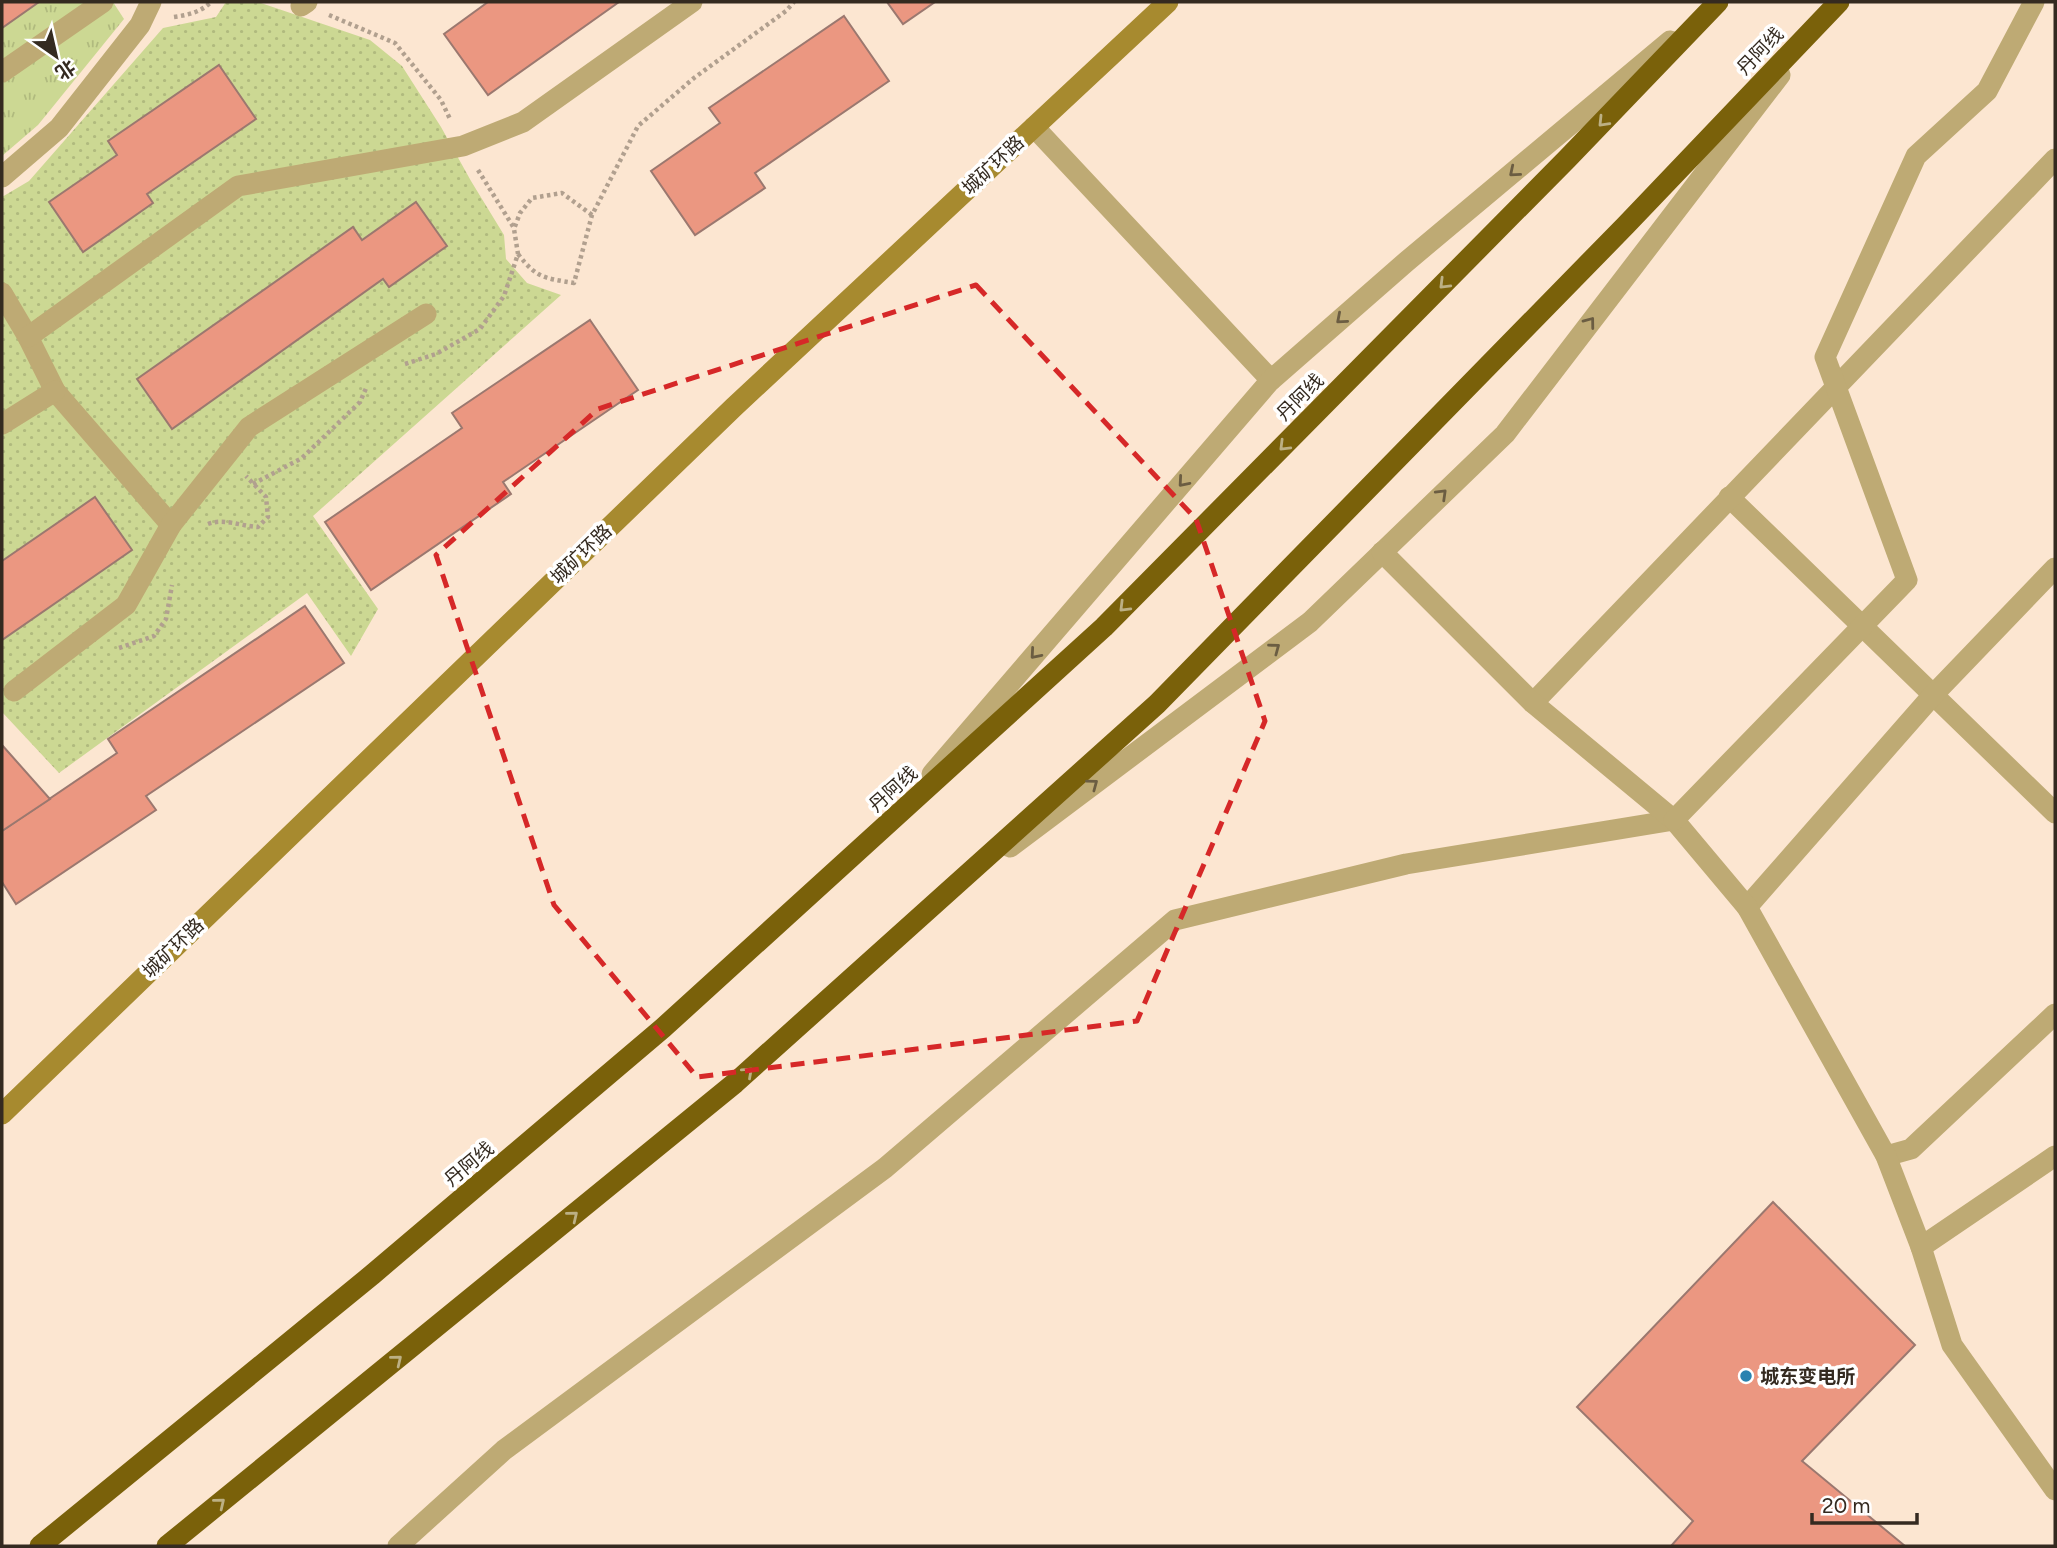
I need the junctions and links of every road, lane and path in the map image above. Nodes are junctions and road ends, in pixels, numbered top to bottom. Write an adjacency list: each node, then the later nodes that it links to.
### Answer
1 (103, 2): 10 (street)
2 (151, 2): 14 (street)
3 (692, 2): 12 (street)
4 (794, 2): 16 (path)
5 (1168, 2): 11 (street, 城矿环路)
6 (1718, 2): 20 (street, one-way to 20); 33 (highway, 丹阿线, one-way to 33)
7 (2034, 2): 21 (street)
8 (304, 4): 12 (path)
9 (1832, 8): 26 (street, one-way to 9); 35 (highway, 丹阿线)
10 (2, 72)
11 (1034, 127): 20 (street); 38 (street, 城矿环路)
12 (463, 146): 15 (path); 19 (street)
13 (2055, 159): 21 (street)
14 (2, 177)
15 (514, 229)
16 (518, 254)
17 (2, 293): 19 (street)
18 (426, 314): 25 (street)
19 (28, 337): 22 (street)
20 (1271, 380): 33 (street, one-way to 33)
21 (1836, 387): 24 (street); 28 (street)
22 (55, 391): 23 (street); 25 (street)
23 (2, 424)
24 (1729, 497): 28 (street); 31 (street)
25 (171, 525): 29 (street)
26 (1382, 552): 31 (street); 35 (street, one-way to 26)
27 (2055, 568): 30 (street)
28 (1862, 626): 30 (street); 34 (street)
29 (14, 691)
30 (1933, 695): 32 (street); 36 (street)
31 (1533, 703): 34 (street)
32 (2055, 813)
33 (892, 820): 43 (highway, 丹阿线)
34 (1674, 820): 36 (street); 45 (street)
35 (941, 899): 44 (highway, 丹阿线, one-way to 35)
36 (1748, 907): 39 (street)
37 (2055, 1014): 39 (street)
38 (3, 1110)
39 (1886, 1156): 41 (street)
40 (2055, 1156): 41 (street)
41 (1921, 1247): 42 (street)
42 (2055, 1490)
43 (40, 1546)
44 (166, 1546)
45 (398, 1546)

